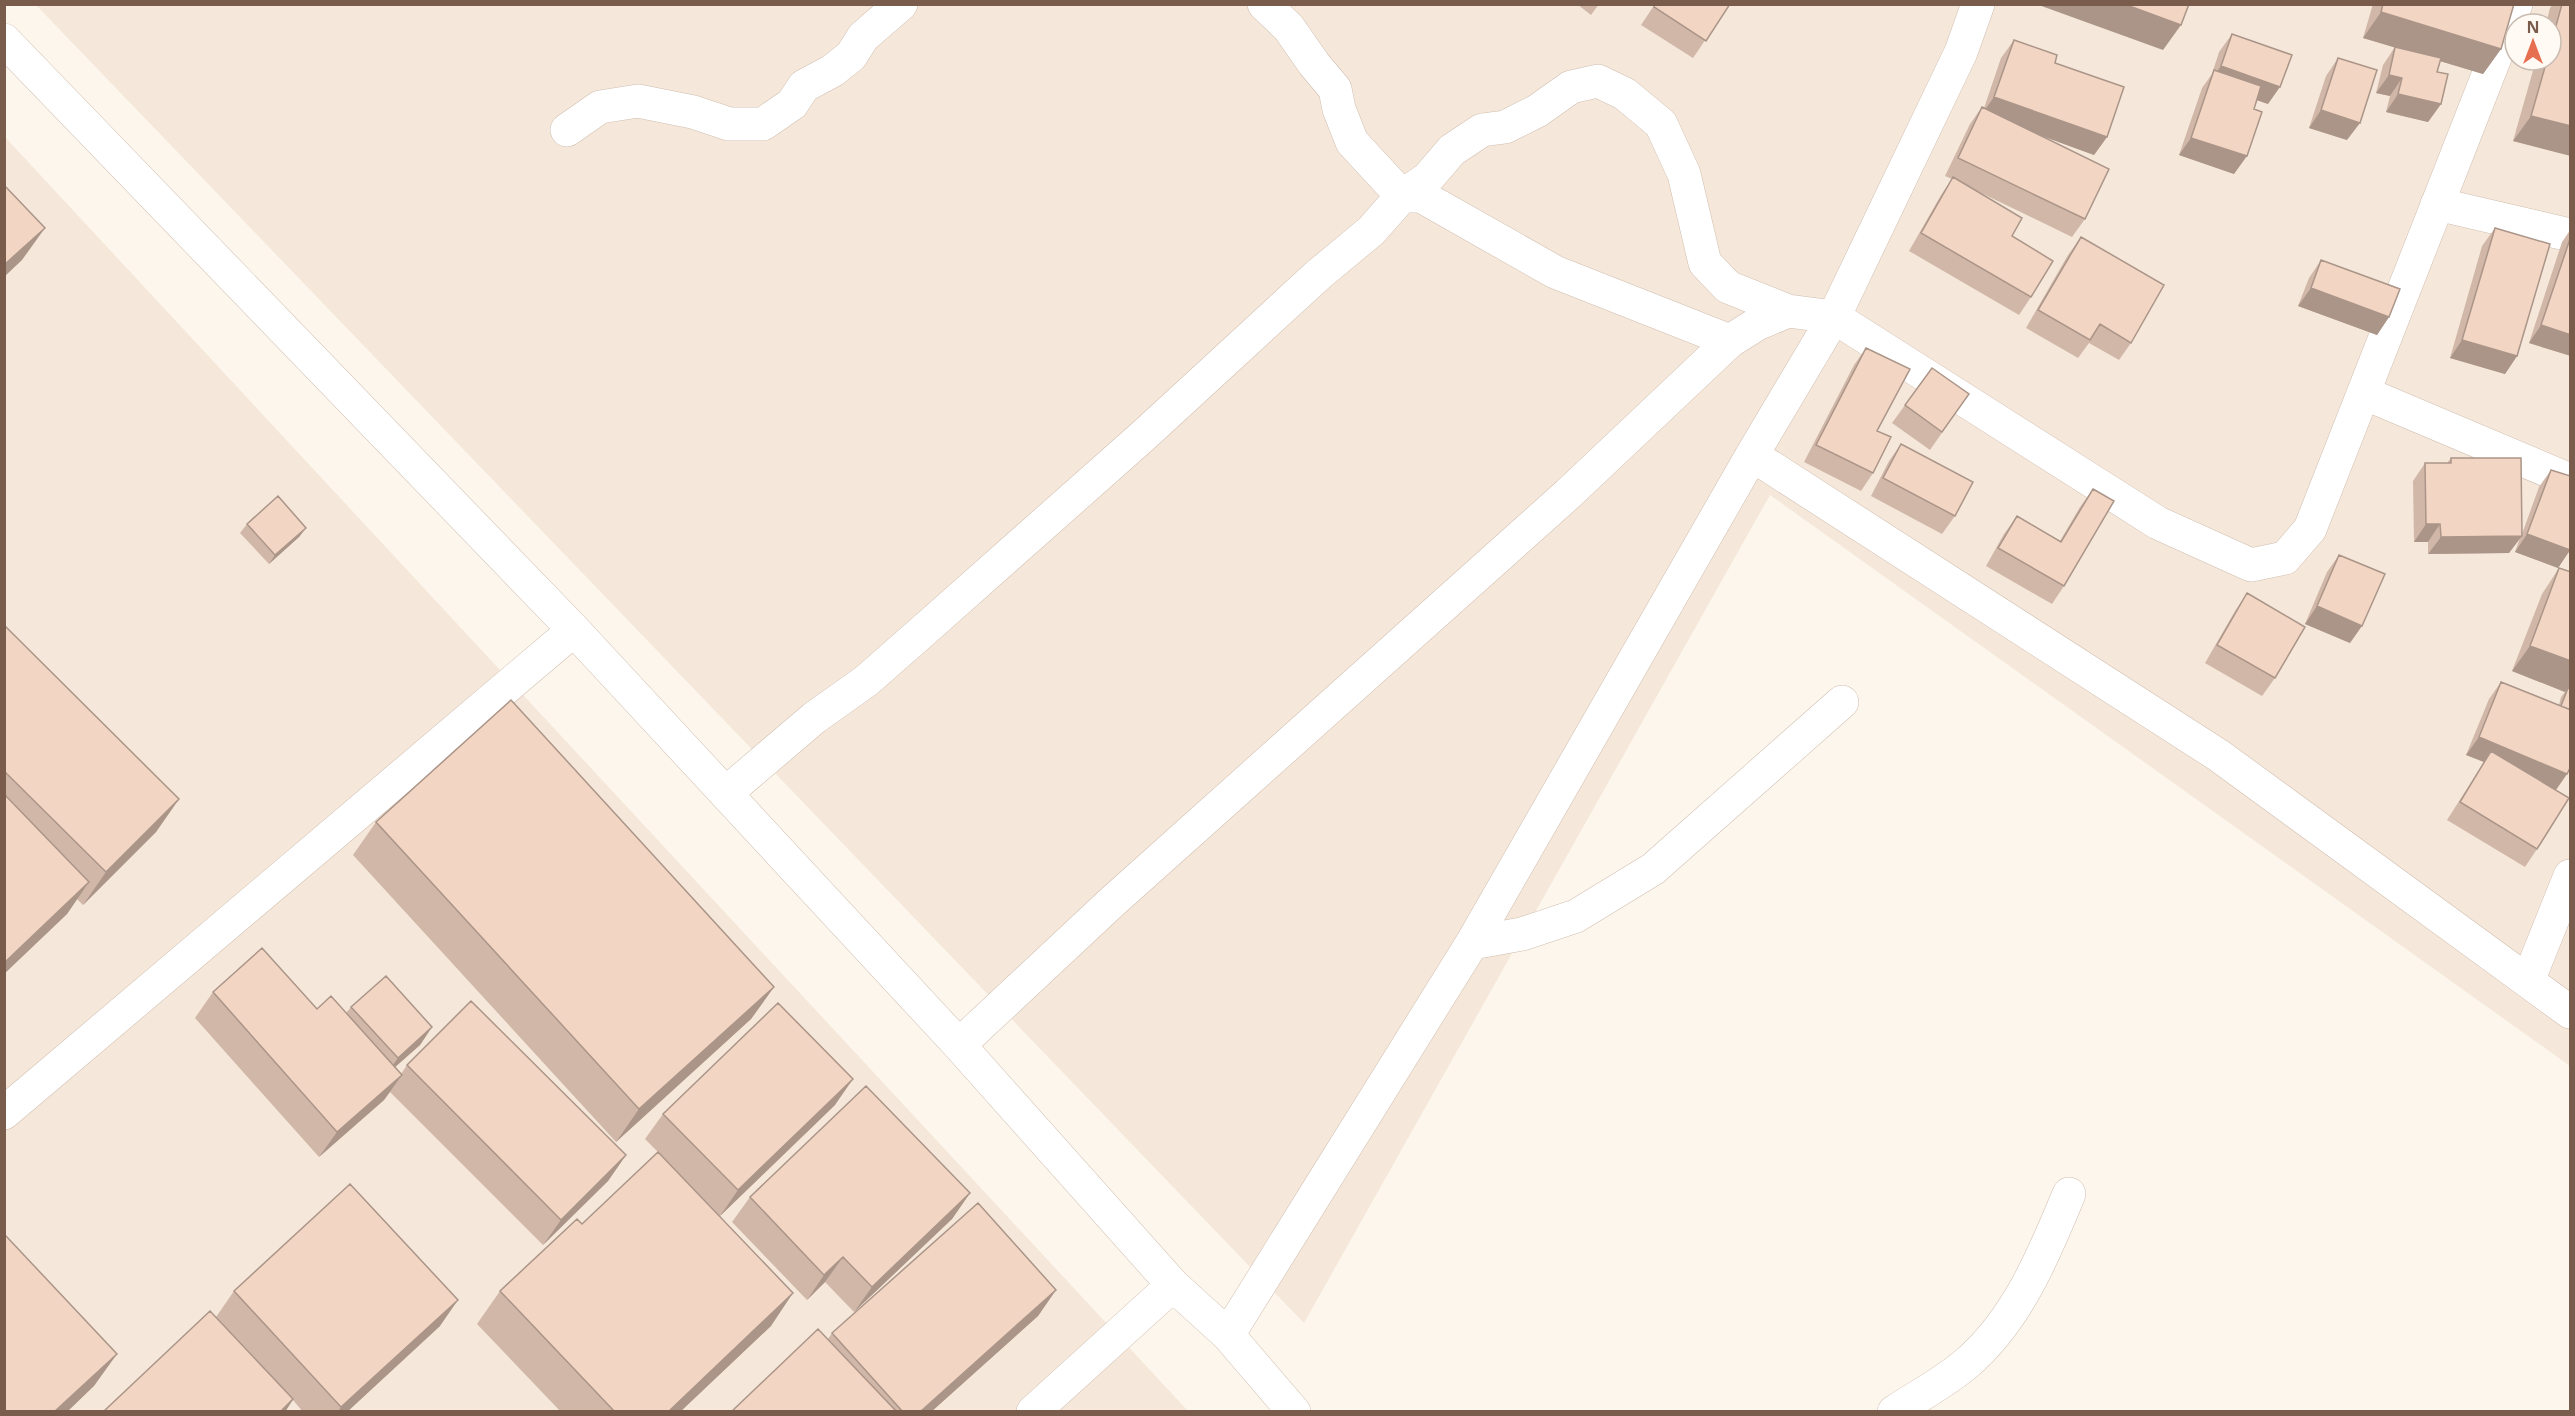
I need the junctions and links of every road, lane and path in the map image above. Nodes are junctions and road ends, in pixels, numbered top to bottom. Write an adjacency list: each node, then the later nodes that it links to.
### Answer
1 (901, 4): 6 (street)
2 (1264, 4): 7 (street)
3 (1978, 4): 11 (street)
4 (2516, 4): 8 (street)
5 (4, 40): 16 (street)
6 (567, 130)
7 (1402, 196): 10 (street); 12 (street); 18 (street)
8 (2438, 204): 9 (street); 13 (street)
9 (2571, 236)
10 (1788, 311): 11 (street); 12 (street)
11 (1834, 317): 13 (street); 14 (street)
12 (1730, 342): 23 (street)
13 (2364, 393): 15 (street)
14 (1752, 455): 20 (street); 21 (street)
15 (2571, 480)
16 (574, 630): 18 (street); 24 (street)
17 (1842, 702): 20 (street)
18 (726, 794): 23 (street)
19 (2571, 876): 21 (street)
20 (1472, 943): 27 (street)
21 (2528, 981): 22 (street)
22 (2571, 1012)
23 (959, 1045): 26 (street)
24 (4, 1113)
25 (2069, 1194): 30 (street)
26 (1173, 1285): 27 (street); 28 (street)
27 (1228, 1335): 29 (street)
28 (1033, 1412)
29 (1294, 1412)
30 (1894, 1412)

